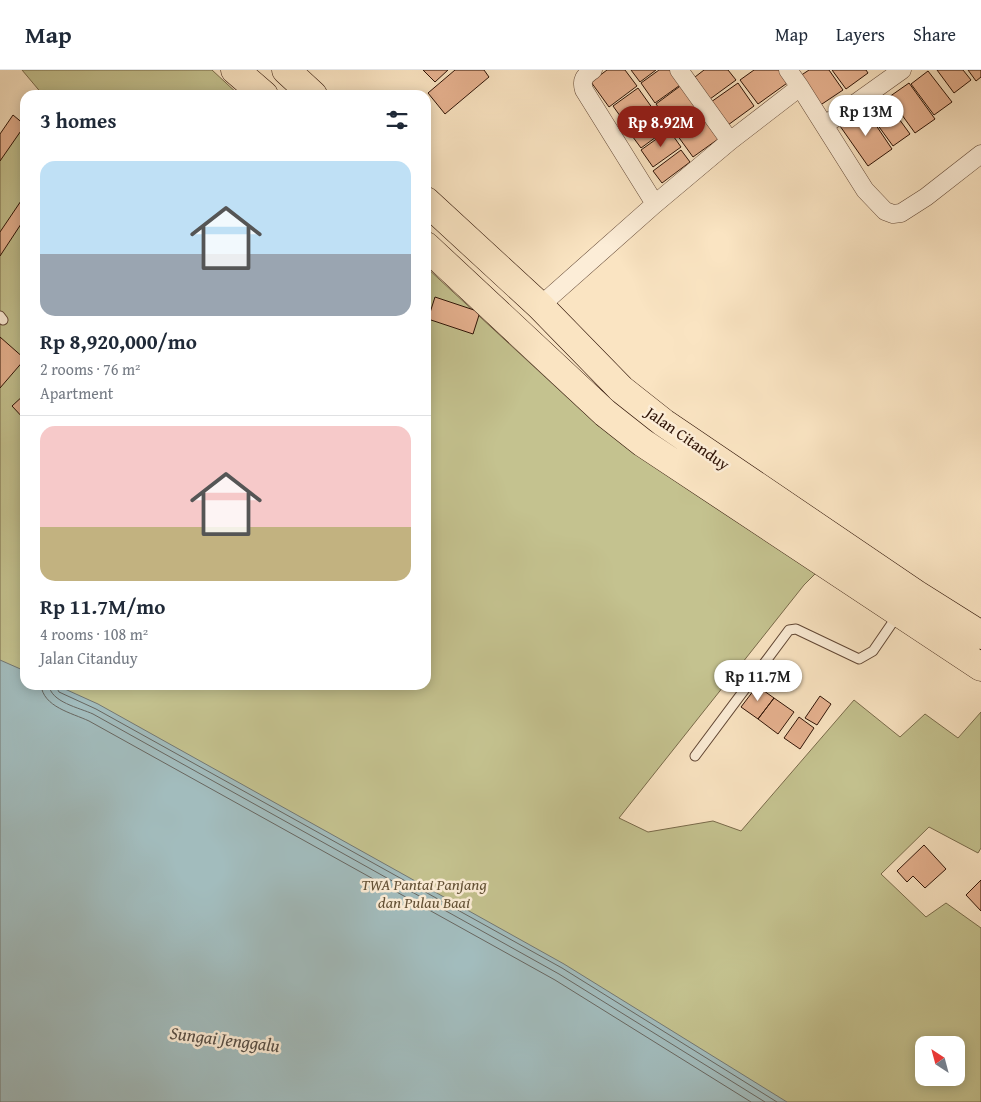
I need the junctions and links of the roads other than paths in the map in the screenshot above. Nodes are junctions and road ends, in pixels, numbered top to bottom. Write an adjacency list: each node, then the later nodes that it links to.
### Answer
1 (235, 70): 8 (main road)
2 (286, 70): 9 (main road)
3 (593, 70): 13 (street)
4 (679, 70): 11 (street)
5 (788, 70): 7 (street)
6 (902, 70): 10 (street)
7 (800, 87): 10 (street); 11 (street)
8 (258, 90)
9 (307, 90)
10 (825, 125): 12 (street)
11 (730, 141): 13 (street)
12 (981, 154)
13 (655, 204): 16 (street)
14 (431, 205): 16 (main road, Jalan Citanduy)
15 (431, 251): 18 (main road, Jalan Citanduy)
16 (540, 306): 17 (main road, Jalan Citanduy)
17 (621, 389): 18 (main road); 20 (main road, Jalan Citanduy)
18 (604, 413): 19 (main road, Jalan Citanduy)
19 (899, 612): 21 (main road, Jalan Citanduy); 22 (lane)
20 (981, 635)
21 (981, 667)
22 (695, 756)

